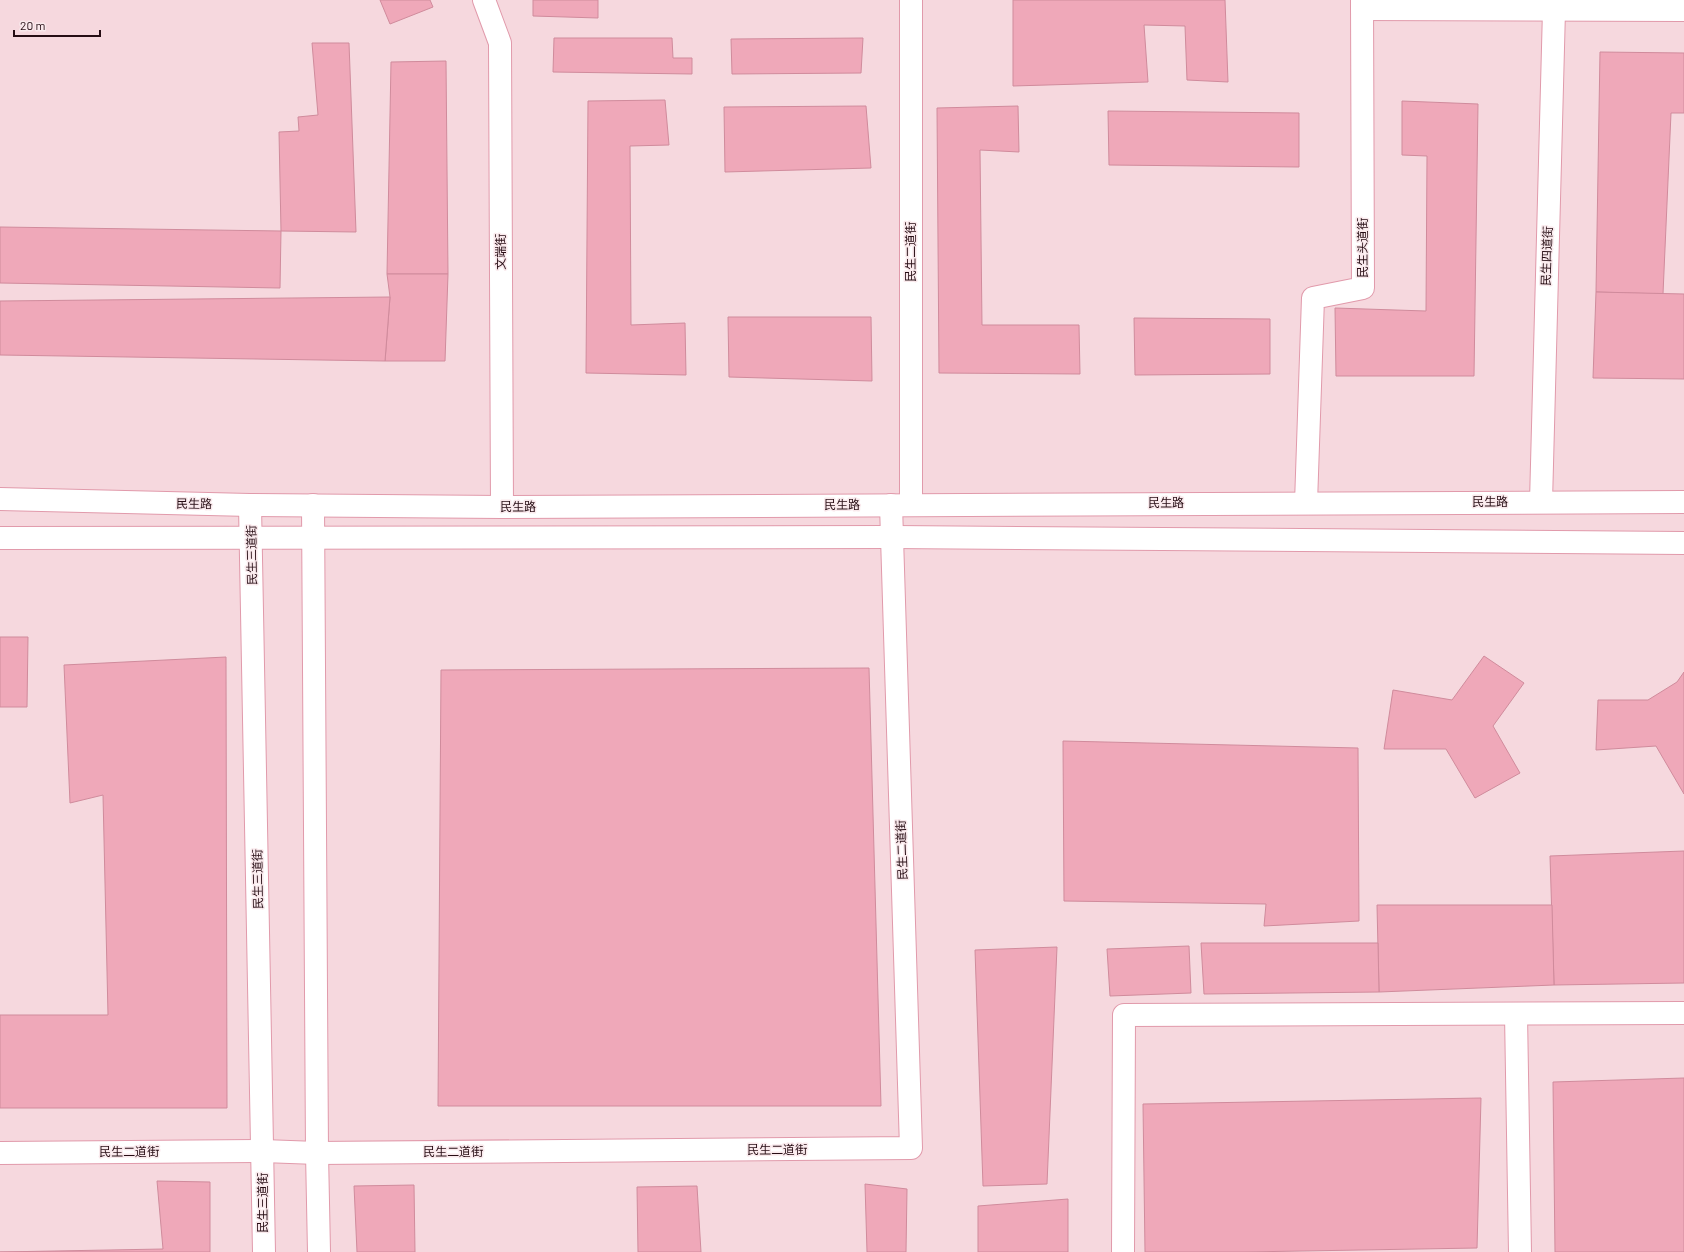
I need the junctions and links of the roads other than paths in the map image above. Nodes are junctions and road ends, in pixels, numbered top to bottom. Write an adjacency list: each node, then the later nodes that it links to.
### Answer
1 (484, 0): 13 (street, 文端街)
2 (911, 0): 10 (street, 民生二道街)
3 (1362, 4): 4 (street); 9 (street, 民生头道街)
4 (1554, 10): 5 (street); 7 (street, 民生四道街)
5 (1684, 10)
6 (0, 499): 11 (street, 民生路)
7 (1541, 502): 8 (street, 民生路); 9 (street, 民生路)
8 (1684, 502)
9 (1306, 503): 10 (street, 民生路)
10 (901, 504): 13 (street, 民生路); 17 (street, 民生二道街)
11 (250, 505): 12 (street, 民生路); 15 (street, 民生三道街)
12 (313, 505): 13 (street, 民生路); 16 (street)
13 (502, 507)
14 (0, 538): 15 (street)
15 (251, 538): 16 (street); 21 (street, 民生三道街)
16 (314, 538): 17 (street); 23 (street)
17 (893, 538): 18 (street); 23 (street, 民生二道街)
18 (1684, 543)
19 (1684, 1013): 20 (street)
20 (1516, 1014): 26 (street); 27 (street)
21 (263, 1151): 22 (street, 民生二道街); 23 (street, 民生二道街); 24 (street, 民生三道街)
22 (0, 1152)
23 (317, 1153): 25 (street)
24 (264, 1252)
25 (319, 1252)
26 (1122, 1252)
27 (1520, 1252)

